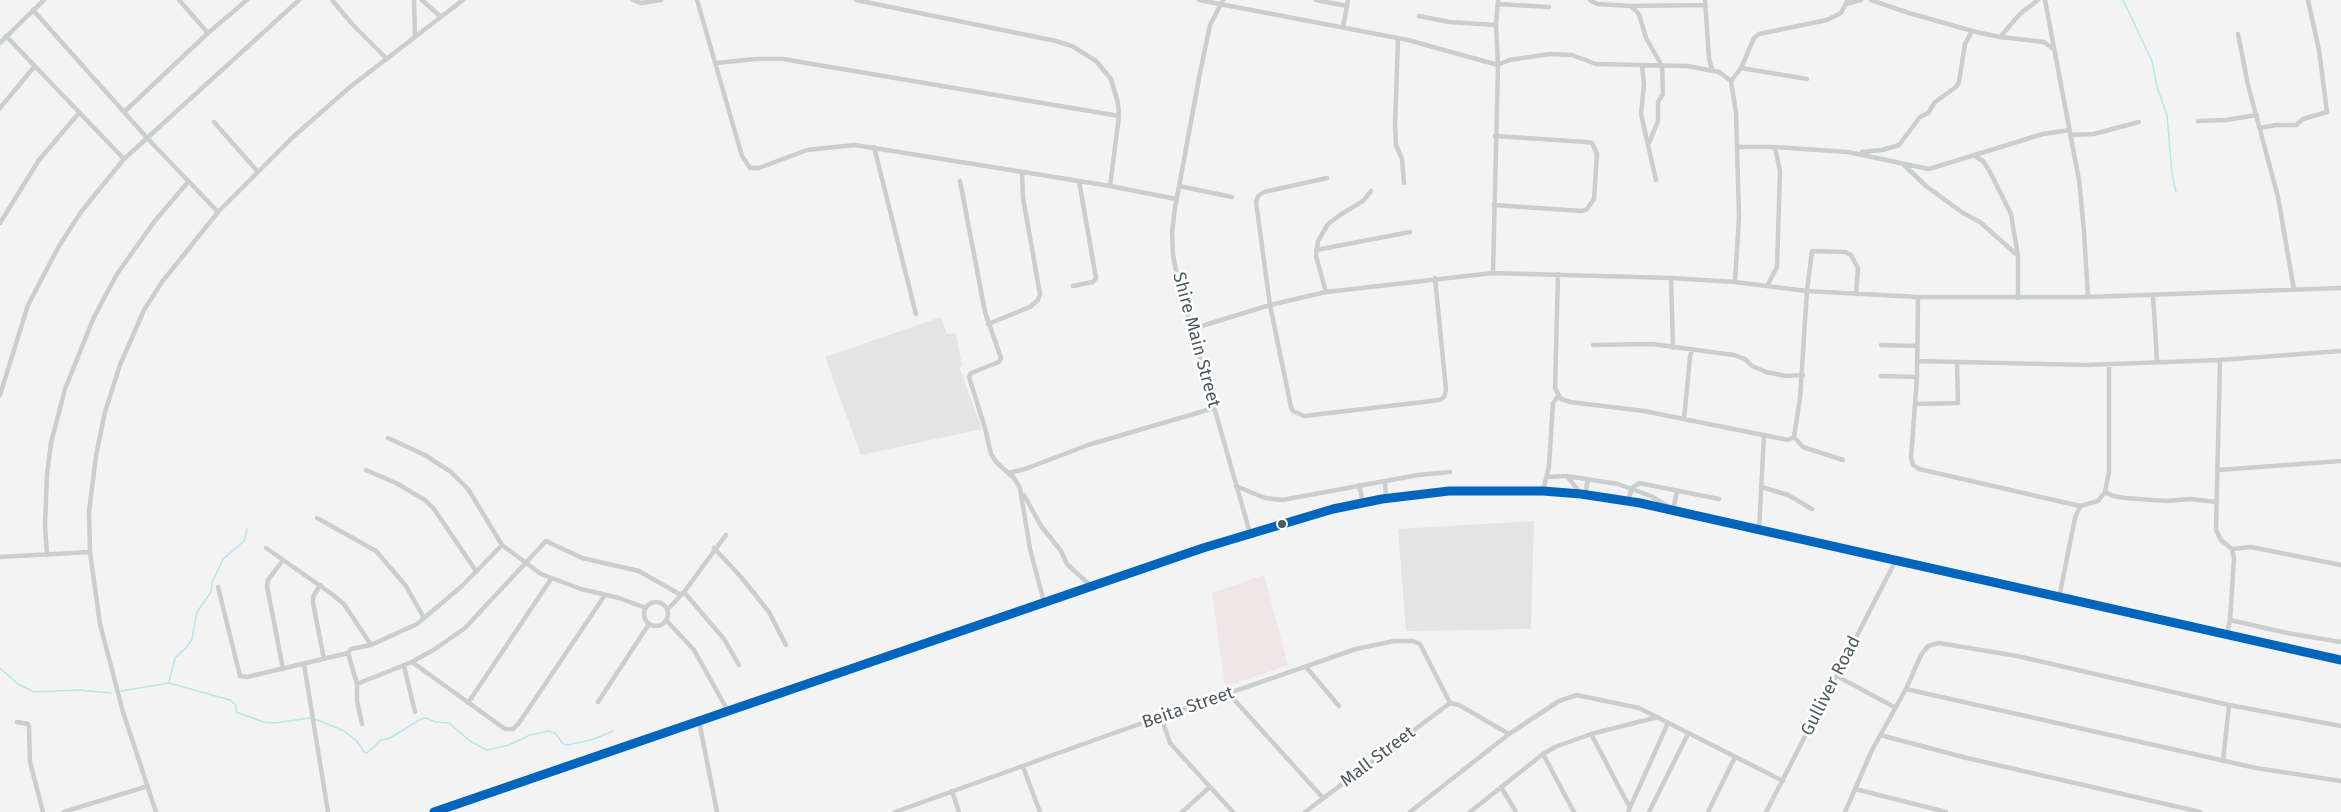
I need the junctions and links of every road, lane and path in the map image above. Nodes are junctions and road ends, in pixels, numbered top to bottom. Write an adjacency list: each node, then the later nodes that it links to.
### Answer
1 (44, 0): 28 (street)
2 (179, 0): 34 (street)
3 (247, 0): 34 (street)
4 (299, 0): 63 (street)
5 (332, 0): 42 (street)
6 (414, 0): 37 (street)
7 (422, 0): 30 (street)
8 (463, 0): 30 (street)
9 (633, 0): 10 (street)
10 (661, 0)
11 (697, 0): 43 (street)
12 (856, 0): 56 (street)
13 (1200, 0): 21 (street)
14 (1316, 0): 24 (street)
15 (1590, 0): 26 (street)
16 (1861, 0): 23 (street)
17 (1871, 0): 33 (street)
18 (2038, 0): 39 (street)
19 (2045, 0): 41 (street)
20 (2308, 0): 60 (street)
21 (1222, 2): 32 (street); 81 (street, Shire Main Street)
22 (1498, 2): 27 (street); 31 (street)
23 (1847, 2): 48 (street)
24 (1347, 3): 32 (street)
25 (1705, 3): 26 (street); 49 (street)
26 (1630, 6): 46 (street)
27 (1549, 7)
28 (33, 10): 36 (street); 53 (street)
29 (1419, 16): 31 (street)
30 (441, 17): 37 (street)
31 (1496, 25): 44 (street)
32 (1343, 28): 38 (street)
33 (1974, 32): 39 (street); 68 (street)
34 (208, 33): 53 (street)
35 (2238, 34): 55 (street)
36 (6, 36): 40 (street); 47 (street)
37 (415, 37): 42 (street)
38 (1398, 38): 44 (street); 79 (street)
39 (2000, 38): 41 (street)
40 (0, 43)
41 (2053, 50): 61 (street)
42 (387, 59): 72 (street)
43 (716, 63): 56 (street); 65 (street)
44 (1498, 65): 45 (street); 62 (street)
45 (1642, 66): 46 (street); 64 (street)
46 (1662, 66): 49 (street); 64 (street)
47 (34, 67): 52 (street); 54 (street)
48 (1741, 68): 50 (street); 51 (street)
49 (1712, 69): 51 (street)
50 (1807, 79)
51 (1731, 81): 66 (street)
52 (0, 108)
53 (124, 112): 63 (street)
54 (78, 114): 70 (street); 87 (street)
55 (2257, 115): 57 (street); 60 (street)
56 (1119, 116): 80 (street)
57 (2198, 121)
58 (214, 122): 72 (street)
59 (2139, 122): 61 (street)
60 (2260, 128): 99 (street)
61 (2070, 132): 69 (street); 105 (street)
62 (1495, 136): 85 (street); 85 (street)
63 (148, 139): 70 (street); 78 (street)
64 (1649, 143): 75 (street)
65 (874, 147): 73 (street); 108 (street)
66 (1737, 147): 67 (street); 95 (street)
67 (1775, 147): 68 (street); 97 (street)
68 (1855, 152): 71 (street)
69 (1973, 154): 71 (street); 90 (street)
70 (124, 159): 125 (street)
71 (1904, 165): 90 (street)
72 (258, 172): 86 (street)
73 (1022, 172): 77 (street); 109 (street)
74 (1327, 178): 107 (street)
75 (1656, 180)
76 (960, 181): 109 (street)
77 (1079, 181): 80 (street); 96 (street)
78 (188, 182): 86 (street); 169 (street)
79 (1404, 183)
80 (1110, 186): 84 (street)
81 (1179, 186): 83 (street); 84 (street, Shire Main Street)
82 (1371, 191): 89 (street)
83 (1232, 196)
84 (1176, 199): 110 (street, Shire Main Street)
85 (1494, 205): 91 (street)
86 (218, 212): 168 (street)
87 (0, 223)
88 (1410, 232): 89 (street)
89 (1316, 250): 101 (street)
90 (2018, 256): 106 (street)
91 (1493, 273): 92 (street); 93 (street)
92 (1558, 274): 94 (street); 126 (street)
93 (1435, 278): 101 (street); 107 (street)
94 (1671, 278): 95 (street); 114 (street)
95 (1735, 282): 97 (street)
96 (1073, 286)
97 (1767, 286): 100 (street)
98 (2341, 288): 99 (street)
99 (2294, 290): 103 (street)
100 (1807, 291): 102 (street); 102 (street); 122 (street)
101 (1326, 292): 107 (street)
102 (1856, 294): 104 (street)
103 (2153, 295): 105 (street); 119 (street)
104 (1918, 297): 106 (street); 113 (street)
105 (2088, 297): 106 (street)
106 (2019, 298)
107 (1270, 305): 110 (street)
108 (916, 314)
109 (988, 324): 138 (street)
110 (1192, 329): 128 (street, Shire Main Street)
111 (1593, 345): 114 (street)
112 (1881, 345): 113 (street)
113 (1917, 346): 118 (street)
114 (1673, 348): 115 (street)
115 (1692, 350): 122 (street); 129 (street)
116 (2341, 351): 117 (street)
117 (2220, 360): 119 (street); 136 (street)
118 (1917, 361): 120 (street); 124 (street)
119 (2157, 361): 121 (street)
120 (1957, 362): 121 (street); 127 (street)
121 (2109, 364): 150 (street)
122 (1803, 375): 131 (street)
123 (1881, 376): 124 (street)
124 (1917, 377): 127 (street)
125 (0, 395)
126 (1558, 396): 129 (street); 140 (street)
127 (1915, 404): 157 (street)
128 (1214, 408): 138 (street); 144 (street, Shire Main Street)
129 (1684, 419): 130 (street)
130 (1764, 435): 131 (street); 145 (street)
131 (1794, 437): 133 (street)
132 (388, 438): 164 (street)
133 (1843, 460)
134 (2341, 461): 136 (street)
135 (366, 470): 175 (street)
136 (2218, 470): 155 (street)
137 (1450, 472): 142 (street)
138 (1009, 473): 146 (street)
139 (1567, 476): 140 (street); 141 (street); 151 (street)
140 (1547, 477): 148 (street)
141 (1588, 479): 147 (street); 151 (street)
142 (1385, 482): 143 (street); 152 (street)
143 (1359, 485): 144 (street); 156 (street)
144 (1236, 486): 162 (street, Shire Main Street)
145 (1762, 487): 158 (street); 161 (street)
146 (1020, 488): 178 (street); 183 (street)
147 (1632, 488): 149 (street); 154 (street); 159 (street)
148 (1543, 491): 151 (main road); 152 (main road)
149 (1677, 491): 153 (street); 159 (street)
150 (2105, 492): 155 (street); 157 (street)
151 (1583, 494): 154 (main road)
152 (1386, 498): 156 (main road)
153 (1719, 499)
154 (1628, 501): 159 (main road)
155 (2217, 502): 167 (street)
156 (1364, 503): 162 (main road)
157 (2080, 506): 182 (street)
158 (1812, 508)
159 (1673, 510): 161 (main road)
160 (317, 518): 186 (street)
161 (1759, 530): 172 (main road)
162 (1250, 533): 178 (main road)
163 (726, 535): 166 (street)
164 (502, 545): 173 (street); 175 (street)
165 (266, 548): 171 (street)
166 (714, 548): 180 (street); 193 (street)
167 (2232, 549): 174 (street); 187 (street)
168 (90, 552): 169 (street); 232 (street)
169 (47, 555): 170 (street)
170 (0, 557)
171 (283, 560): 177 (street); 202 (street)
172 (1896, 560): 182 (main road); 203 (street, Gulliver Road)
173 (526, 563): 176 (street); 180 (street); 197 (street)
174 (2341, 565)
175 (476, 571): 186 (street)
176 (551, 579): 181 (street); 208 (street)
177 (320, 585): 192 (street); 195 (street)
178 (1091, 586): 183 (main road)
179 (218, 587): 202 (street)
180 (682, 593): 185 (street); 199 (street)
181 (606, 595): 184 (street); 208 (street)
182 (2058, 598): 190 (main road)
183 (1044, 602): 213 (main road)
184 (646, 608): 185 (street); 189 (street)
185 (667, 610): 188 (street)
186 (423, 618): 192 (street)
187 (2230, 620): 190 (street); 191 (street)
188 (666, 621): 189 (street); 213 (street)
189 (649, 624): 207 (street)
190 (2226, 636): 196 (main road)
191 (2341, 642)
192 (370, 645): 194 (street)
193 (786, 645)
194 (348, 653): 195 (street); 204 (street)
195 (324, 659): 198 (street)
196 (2341, 660)
197 (412, 662): 200 (street); 208 (street)
198 (304, 664): 202 (street); 243 (street)
199 (739, 665)
200 (404, 666): 204 (street); 214 (street)
201 (1306, 667): 206 (street, Beita Street); 209 (street, Beita Street); 210 (street)
202 (282, 669)
203 (1837, 676): 212 (street); 230 (street, Gulliver Road)
204 (357, 684): 220 (street)
205 (1906, 689): 211 (street); 212 (street); 228 (street)
206 (1229, 694): 215 (street, Beita Street); 237 (street)
207 (598, 702)
208 (468, 703)
209 (1450, 703): 224 (street); 237 (street, Mall Street)
210 (1339, 705)
211 (2229, 705): 221 (street); 228 (street)
212 (1894, 707): 225 (street)
213 (728, 711): 217 (main road)
214 (415, 712)
215 (1161, 716): 229 (street, Beita Street); 233 (street)
216 (1658, 717): 219 (street); 222 (street); 224 (street)
217 (699, 721): 244 (main road); 245 (street)
218 (17, 722): 240 (street)
219 (1668, 723): 223 (street); 238 (street)
220 (362, 724)
221 (2341, 726)
222 (1591, 734): 226 (street); 238 (street)
223 (1688, 734): 227 (street); 256 (street)
224 (1509, 735): 252 (street)
225 (1880, 735): 235 (street); 239 (street)
226 (1543, 754): 234 (street); 255 (street)
227 (1735, 757): 230 (street); 257 (street)
228 (2223, 761): 231 (street)
229 (1023, 767): 236 (street, Beita Street); 248 (street)
230 (1783, 781): 258 (street, Gulliver Road)
231 (2341, 781)
232 (148, 786): 241 (street); 242 (street)
233 (1210, 787): 249 (street); 250 (street)
234 (1501, 787): 253 (street); 254 (street)
235 (1855, 789): 259 (street); 260 (street)
236 (952, 791): 246 (street, Beita Street); 247 (street)
237 (1323, 798): 251 (street, Mall Street)
238 (1629, 810)
239 (2181, 810): 261 (street)
240 (43, 812)
241 (64, 812)
242 (156, 812)
243 (328, 812)
244 (434, 812)
245 (717, 812)
246 (896, 812)
247 (959, 812)
248 (1040, 812)
249 (1182, 812)
250 (1233, 812)
251 (1305, 812)
252 (1410, 812)
253 (1470, 812)
254 (1516, 812)
255 (1574, 812)
256 (1649, 812)
257 (1708, 812)
258 (1766, 812)
259 (1845, 812)
260 (1946, 812)
261 (2200, 812)

